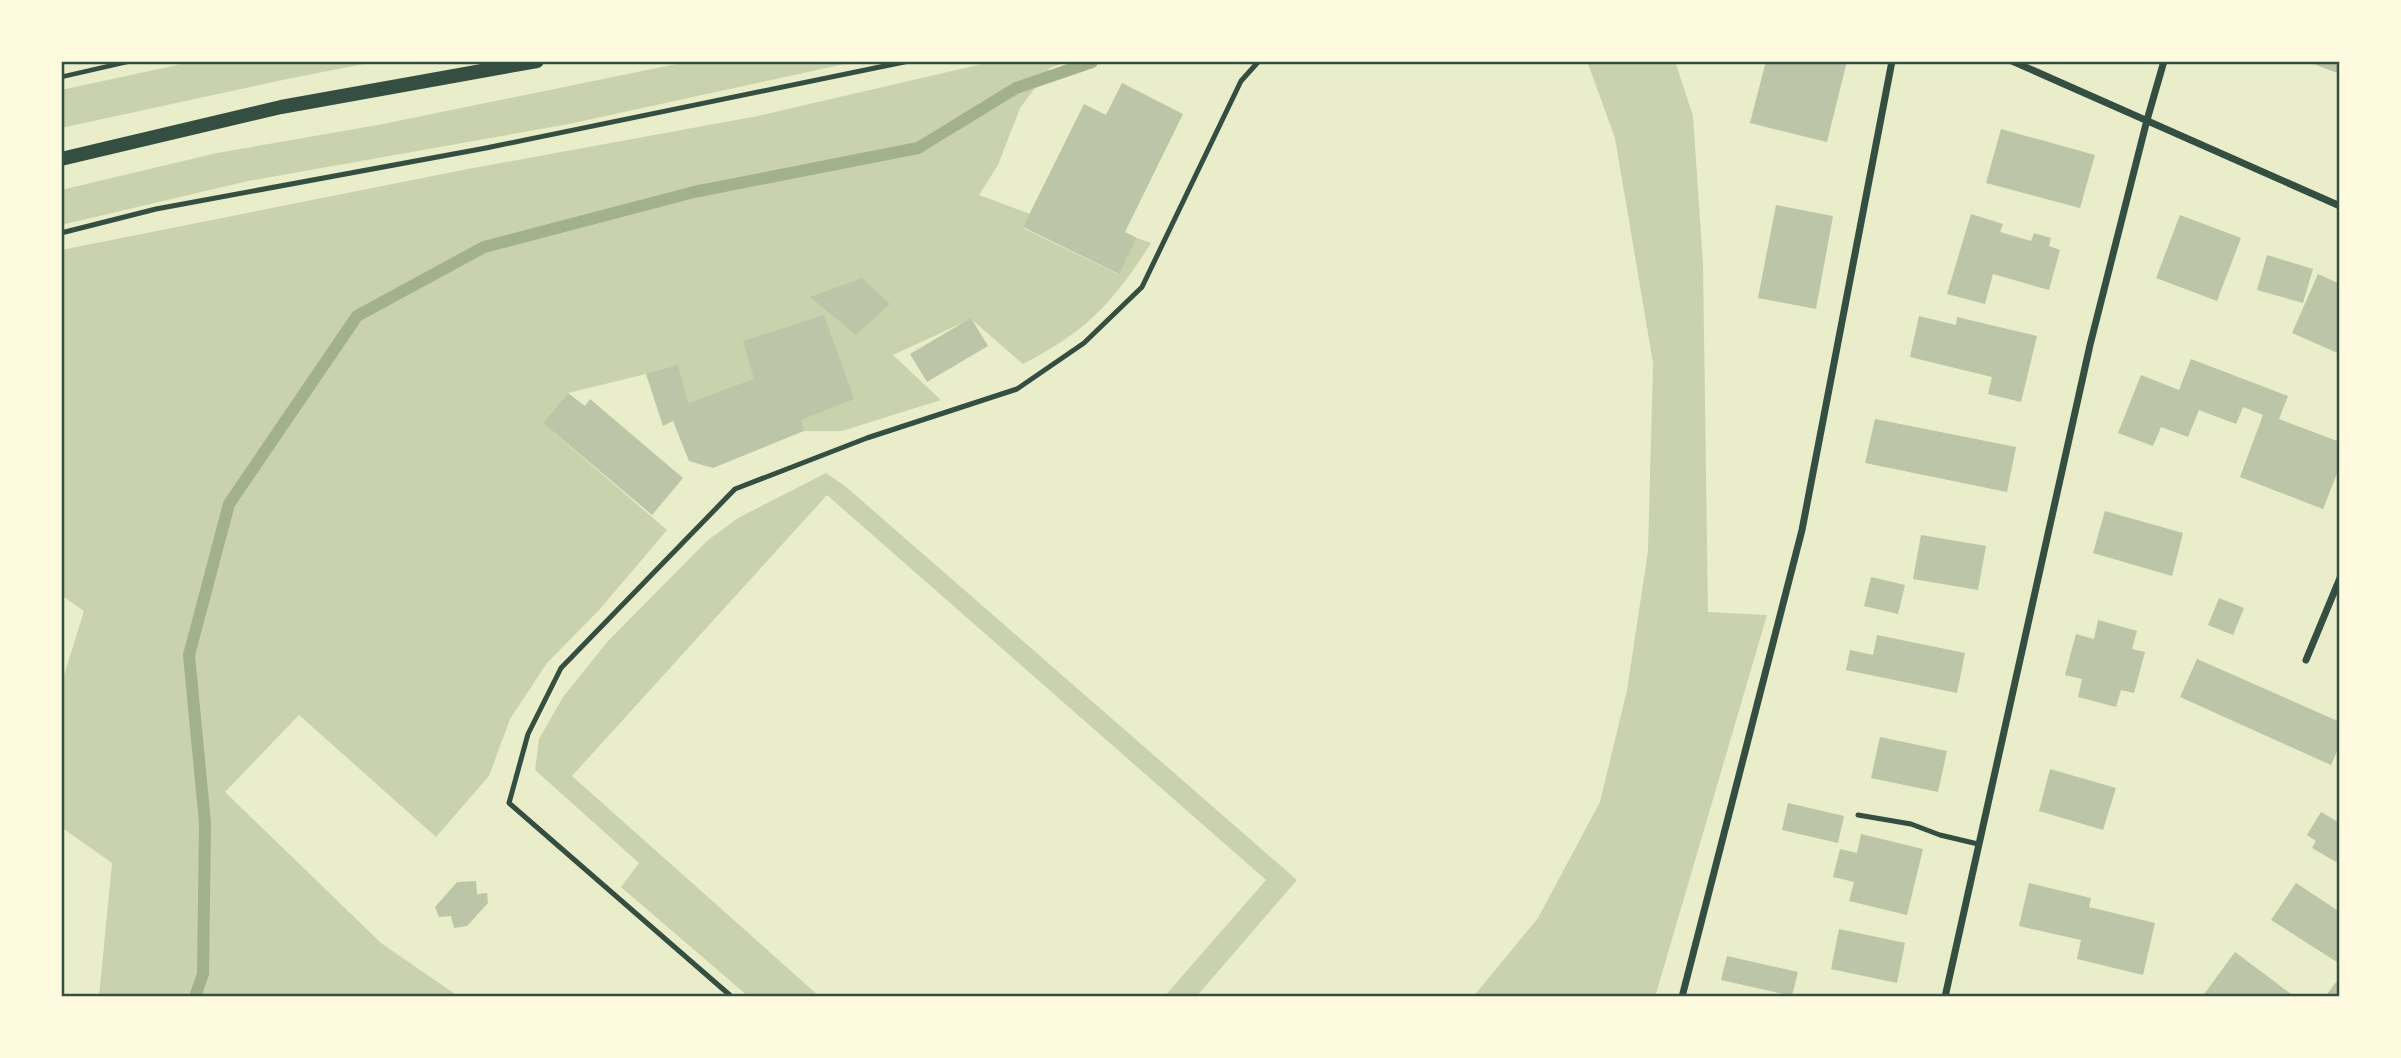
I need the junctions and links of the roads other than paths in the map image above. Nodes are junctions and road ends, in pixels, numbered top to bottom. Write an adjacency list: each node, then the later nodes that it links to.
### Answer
1 (537, 61): 8 (main road)
2 (909, 61): 10 (lane)
3 (1259, 61): 15 (lane)
4 (1892, 61): 16 (street)
5 (2012, 61): 7 (street)
6 (2164, 61): 7 (street)
7 (2147, 120): 9 (street); 14 (street)
8 (61, 159)
9 (2340, 206)
10 (61, 233)
11 (2340, 578): 12 (street)
12 (2306, 660)
13 (1858, 816): 14 (lane)
14 (1978, 844): 17 (street)
15 (732, 997)
16 (1682, 997)
17 (1945, 997)

